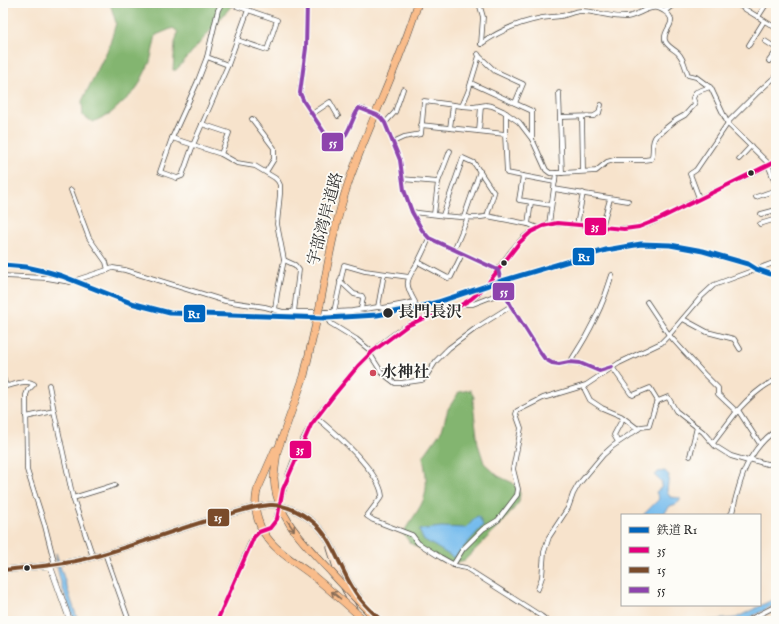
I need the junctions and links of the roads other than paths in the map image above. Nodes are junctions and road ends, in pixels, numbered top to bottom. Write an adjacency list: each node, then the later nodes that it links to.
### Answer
1 (222, 3): 20 (street)
2 (227, 3): 10 (street)
3 (307, 3): 35 (street)
4 (418, 3): 131 (highway, 宇部湾岸道路, bridge)
5 (479, 3): 11 (street)
6 (659, 3): 11 (street)
7 (676, 3): 11 (street)
8 (738, 3): 12 (street)
9 (767, 3): 12 (street)
10 (248, 10): 15 (street); 15 (street)
11 (663, 10): 25 (street)
12 (758, 17): 13 (street)
13 (764, 21): 14 (street); 17 (street)
14 (776, 28)
15 (237, 40): 22 (street)
16 (765, 41): 18 (street)
17 (749, 45)
18 (776, 48)
19 (776, 52): 21 (street)
20 (207, 57): 22 (street); 48 (street)
21 (769, 61)
22 (228, 66): 42 (street)
23 (776, 76): 43 (street)
24 (471, 83): 28 (street); 28 (street); 31 (street)
25 (710, 87): 43 (street); 59 (street)
26 (403, 89): 41 (street)
27 (559, 93): 38 (street)
28 (515, 103): 49 (street)
29 (453, 105): 31 (street); 44 (street); 45 (street)
30 (601, 105): 39 (street)
31 (462, 106): 32 (street)
32 (481, 106): 34 (street); 46 (street)
33 (364, 110): 35 (street)
34 (506, 113): 47 (street); 49 (street)
35 (312, 114): 37 (street)
36 (377, 115): 41 (street)
37 (338, 116)
38 (561, 117): 39 (street); 62 (street)
39 (582, 117): 59 (street)
40 (252, 119): 60 (street)
41 (385, 123): 50 (street)
42 (202, 124): 51 (street); 54 (street)
43 (728, 124): 52 (street); 73 (street)
44 (421, 125): 45 (street); 50 (street)
45 (450, 128): 46 (street)
46 (479, 131): 47 (street)
47 (505, 134): 63 (street)
48 (172, 138): 51 (street); 51 (street)
49 (532, 139): 61 (street)
50 (393, 142): 64 (street)
51 (193, 145): 54 (street)
52 (751, 146): 55 (street); 57 (street)
53 (450, 152): 65 (street)
54 (221, 154): 60 (street)
55 (739, 159)
56 (776, 161): 57 (street)
57 (768, 165): 67 (street); 73 (street)
58 (480, 171): 82 (street); 83 (street); 84 (street)
59 (582, 171): 62 (street)
60 (266, 172): 95 (street)
61 (556, 173): 62 (street); 66 (street)
62 (562, 173)
63 (523, 176): 66 (street); 76 (street)
64 (402, 179): 65 (street); 79 (street)
65 (438, 182): 80 (street)
66 (555, 182): 68 (street)
67 (776, 185)
68 (554, 189): 71 (street); 77 (street)
69 (71, 190): 98 (street)
70 (776, 190): 72 (street)
71 (583, 193): 74 (street); 89 (street)
72 (756, 197)
73 (699, 198): 90 (street)
74 (610, 199): 75 (street); 90 (street)
75 (628, 201)
76 (531, 202): 77 (street); 86 (street)
77 (551, 205): 87 (street)
78 (776, 210): 81 (street)
79 (412, 212): 80 (street); 92 (street)
80 (434, 214): 82 (street)
81 (761, 214)
82 (443, 215): 84 (street)
83 (487, 216): 84 (street); 86 (street)
84 (466, 217): 93 (street)
85 (776, 219): 88 (street)
86 (528, 224): 91 (street)
87 (549, 224): 89 (street); 91 (street)
88 (760, 224)
89 (577, 225): 90 (street)
90 (602, 227)
91 (538, 228): 99 (street)
92 (429, 238): 93 (street); 96 (street)
93 (454, 250): 94 (street)
94 (462, 254): 96 (street); 99 (street)
95 (284, 260): 110 (street); 112 (street)
96 (418, 262): 103 (street)
97 (776, 262): 115 (street)
98 (108, 270): 102 (street); 110 (street)
99 (499, 272): 105 (street); 107 (street)
100 (384, 274): 103 (street); 104 (street); 109 (street)
101 (612, 275): 119 (street)
102 (3, 276)
103 (408, 277): 109 (street)
104 (340, 281): 111 (street); 114 (street)
105 (504, 292): 107 (street); 108 (street)
106 (647, 302): 116 (street)
107 (465, 304): 118 (street)
108 (511, 306): 118 (street); 119 (street)
109 (378, 307): 111 (street)
110 (275, 310): 112 (street)
111 (361, 310): 114 (street)
112 (294, 312): 113 (street)
113 (326, 312): 114 (street); 118 (street)
114 (334, 312)
115 (683, 319): 116 (street); 117 (street)
116 (669, 335): 120 (street); 127 (street)
117 (740, 349)
118 (371, 353): 129 (street)
119 (572, 362): 120 (street)
120 (612, 367): 124 (street); 125 (street)
121 (3, 378): 128 (street)
122 (776, 383): 127 (street)
123 (50, 385): 126 (street)
124 (583, 386): 130 (street); 149 (street)
125 (658, 401): 132 (street); 133 (street)
126 (54, 411): 128 (street); 142 (street)
127 (737, 411): 136 (street); 137 (street)
128 (26, 417): 148 (street)
129 (316, 417): 143 (street); 149 (street)
130 (623, 418): 133 (street); 135 (street)
131 (287, 425): 157 (highway, 宇部湾岸道路, one-way to 131, bridge); 158 (highway, 宇部湾岸道路, one-way to 158, bridge)
132 (696, 427): 136 (street); 138 (street)
133 (638, 429): 135 (street)
134 (776, 430): 137 (street)
135 (618, 442): 151 (street)
136 (713, 443): 139 (street)
137 (760, 444): 139 (street)
138 (690, 456)
139 (749, 460): 140 (street); 144 (street)
140 (776, 463)
141 (116, 485): 142 (street)
142 (73, 498): 147 (street)
143 (279, 506): 145 (main road); 146 (main road); 155 (street)
144 (731, 514)
145 (328, 540): 156 (main road); 159 (main road)
146 (105, 553): 147 (main road); 154 (street)
147 (93, 557): 148 (main road)
148 (52, 565): 150 (main road); 153 (street)
149 (453, 565): 160 (street)
150 (3, 570)
151 (538, 589)
152 (776, 606): 161 (street)
153 (70, 621)
154 (129, 621)
155 (217, 621)
156 (362, 621)
157 (365, 621)
158 (378, 621)
159 (382, 621)
160 (544, 621)
161 (747, 621)

